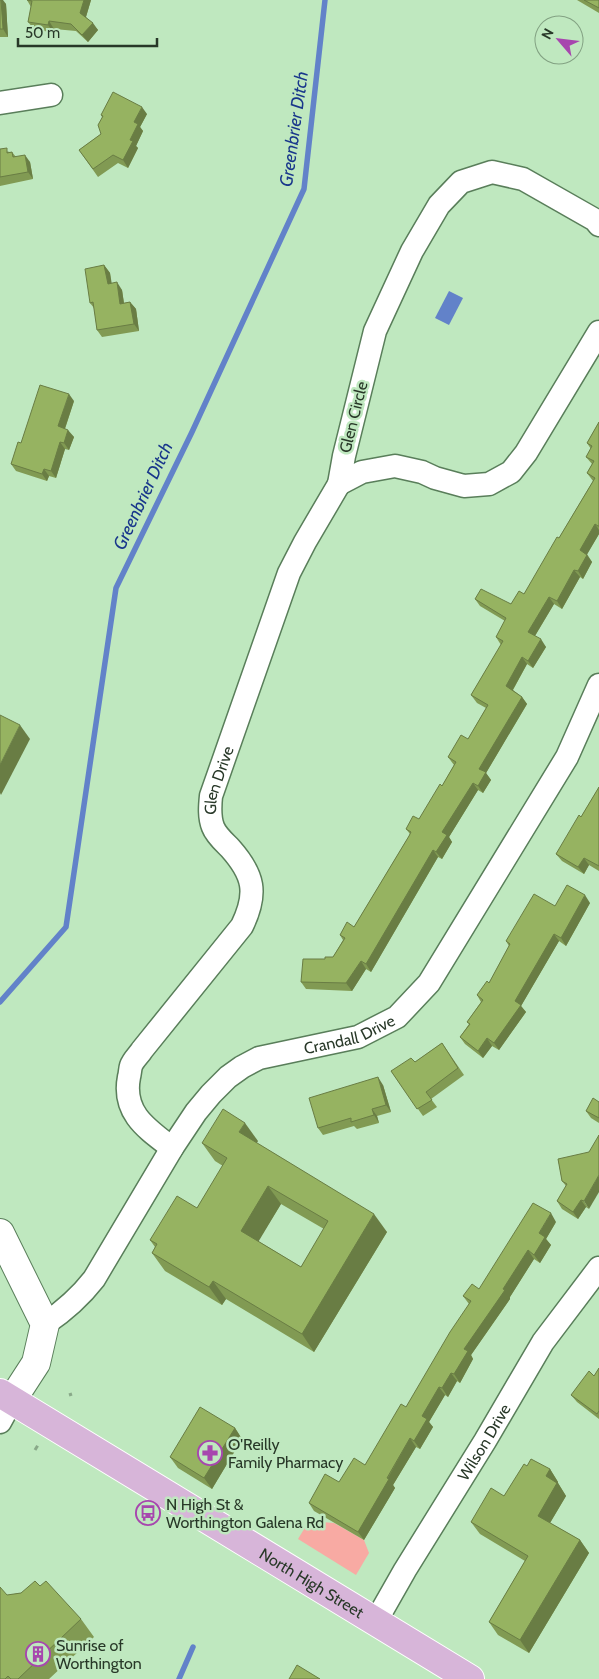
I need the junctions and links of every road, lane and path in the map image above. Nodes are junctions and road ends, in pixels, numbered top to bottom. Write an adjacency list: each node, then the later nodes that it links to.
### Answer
1 (51, 95): 2 (street)
2 (0, 103)
3 (599, 225): 5 (street, Glen Circle)
4 (599, 332): 5 (street, Glen Circle)
5 (339, 484): 7 (street, Glen Drive)
6 (599, 685): 7 (street, Crandall Drive)
7 (172, 1148): 10 (street, Crandall Drive)
8 (0, 1233): 10 (street)
9 (599, 1268): 14 (street, Wilson Drive)
10 (45, 1324): 11 (street)
11 (3, 1407): 14 (main road, North High Street)
12 (38, 1445): 13 (path)
13 (35, 1450)
14 (376, 1621): 15 (main road, North High Street)
15 (470, 1679)

